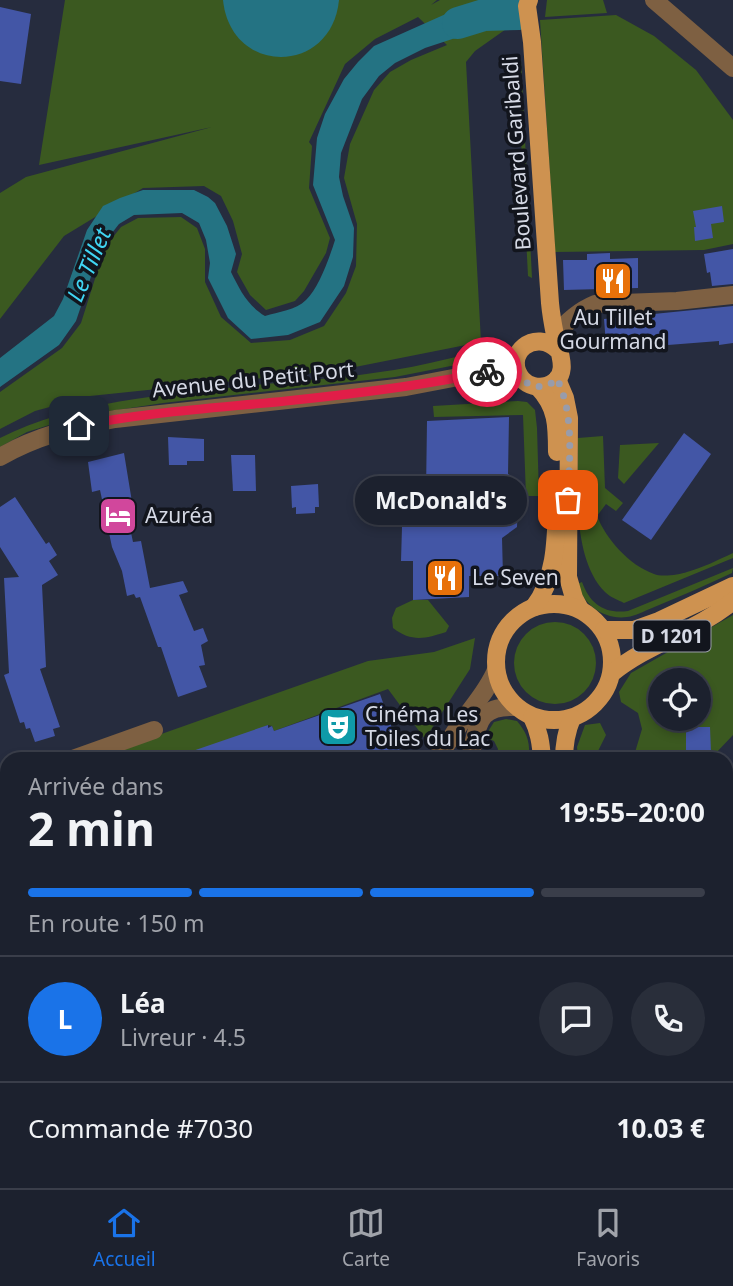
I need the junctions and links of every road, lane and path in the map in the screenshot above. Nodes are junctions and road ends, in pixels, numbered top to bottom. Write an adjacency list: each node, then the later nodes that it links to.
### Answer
1 (654, 0): 3 (street)
2 (527, 2): 5 (main road, Boulevard Garibaldi)
3 (733, 68)
4 (733, 295): 7 (street)
5 (550, 303): 6 (main road); 7 (main road, Boulevard Garibaldi)
6 (530, 342): 7 (main road); 8 (main road)
7 (557, 343): 9 (main road)
8 (516, 366): 10 (main road); 11 (street, Avenue du Petit Port)
9 (557, 379): 10 (main road); 15 (main road)
10 (538, 387): 14 (main road)
11 (0, 457)
12 (733, 586): 16 (main road, D 1201)
13 (733, 601): 18 (main road, D 1201)
14 (534, 607): 15 (main road); 17 (main road)
15 (580, 609): 16 (main road)
16 (604, 630): 18 (main road)
17 (496, 670): 19 (main road); 24 (street)
18 (612, 673): 21 (main road)
19 (516, 707): 20 (main road); 25 (street)
20 (532, 717): 21 (main road); 26 (main road)
21 (572, 718): 27 (main road)
22 (154, 730): 23 (street)
23 (92, 752)
24 (442, 752)
25 (471, 752)
26 (542, 752)
27 (564, 752)

